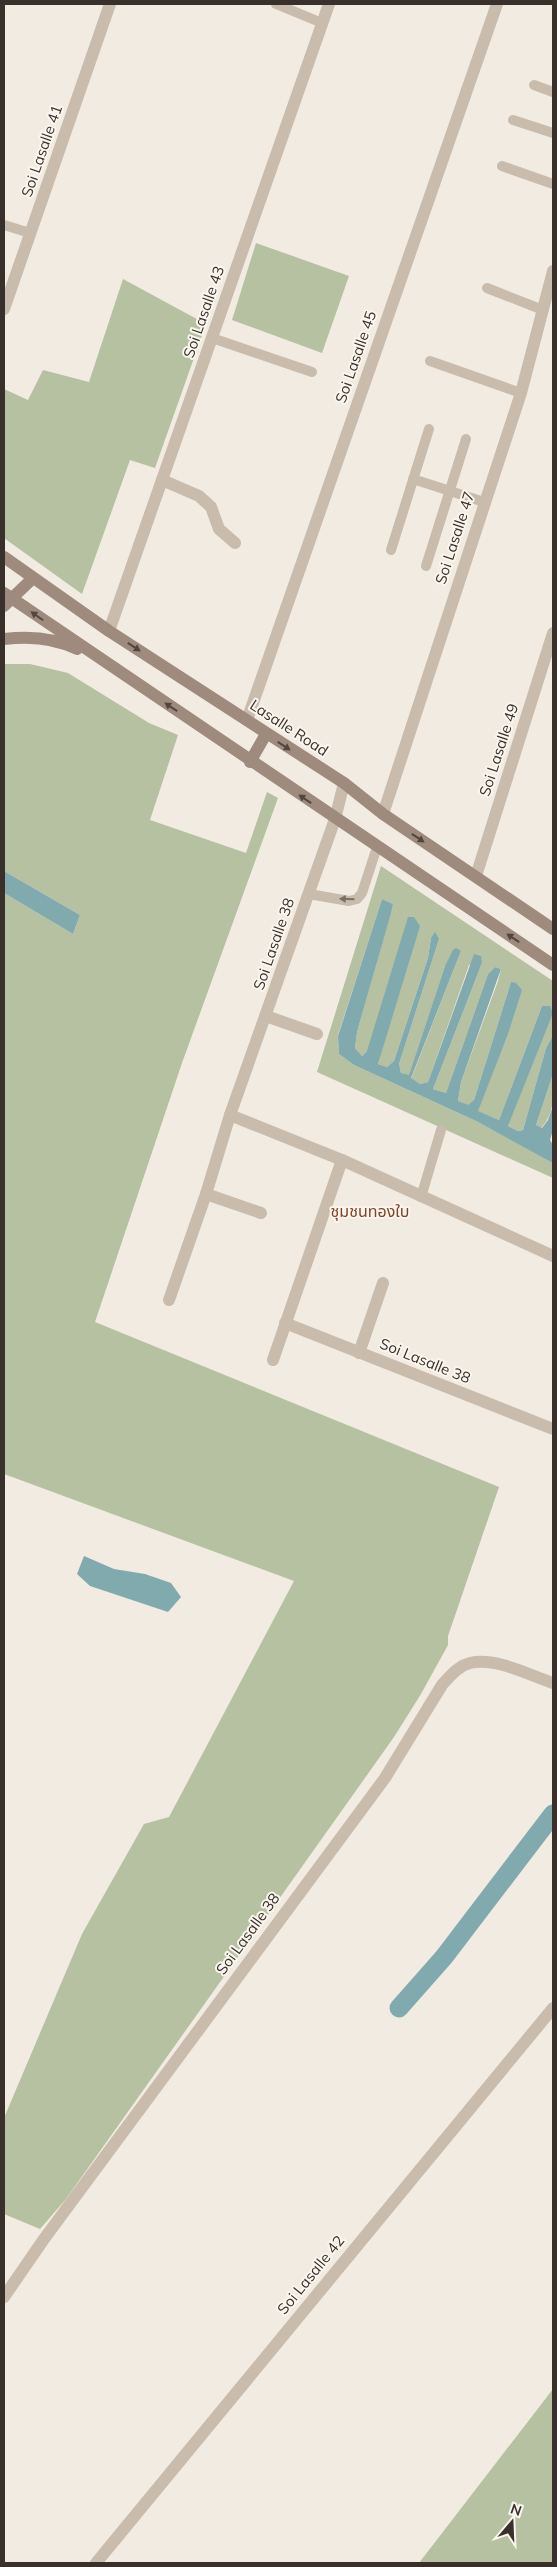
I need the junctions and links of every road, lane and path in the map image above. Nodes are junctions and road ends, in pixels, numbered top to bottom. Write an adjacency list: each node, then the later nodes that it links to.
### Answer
1 (110, 4): 13 (street, Soi Lasalle 41)
2 (276, 4): 5 (lane)
3 (329, 4): 5 (street, Soi Lasalle 43)
4 (496, 4): 38 (street, Soi Lasalle 45)
5 (322, 23): 18 (street, Soi Lasalle 43)
6 (534, 85): 7 (lane)
7 (553, 92)
8 (513, 120): 9 (lane)
9 (553, 133)
10 (502, 166): 11 (lane)
11 (553, 184)
12 (4, 225): 13 (lane)
13 (30, 234): 16 (street, Soi Lasalle 41)
14 (553, 271): 17 (street, Soi Lasalle 47)
15 (487, 288): 17 (lane)
16 (4, 309)
17 (543, 310): 21 (street, Soi Lasalle 47)
18 (212, 338): 20 (lane); 25 (street, Soi Lasalle 43)
19 (430, 362): 21 (lane)
20 (312, 372)
21 (521, 393): 27 (street, Soi Lasalle 47)
22 (429, 430): 24 (lane)
23 (466, 439): 26 (lane)
24 (413, 479): 26 (lane); 29 (lane)
25 (162, 480): 28 (street); 34 (street, Soi Lasalle 43)
26 (450, 490): 27 (lane); 31 (lane)
27 (484, 502): 42 (street, Soi Lasalle 47)
28 (235, 543)
29 (391, 550)
30 (5, 560): 32 (street, Lasalle Road)
31 (426, 566)
32 (33, 578): 33 (street); 34 (street, Lasalle Road)
33 (7, 599): 37 (street, one-way to 33)
34 (109, 631): 38 (street, Lasalle Road, one-way to 38)
35 (553, 633): 45 (street, Soi Lasalle 49)
36 (4, 639): 37 (street)
37 (108, 665): 40 (street, one-way to 37)
38 (247, 720): 39 (street, Lasalle Road)
39 (266, 734): 40 (street); 41 (street, Lasalle Road, one-way to 41)
40 (250, 762): 43 (street, one-way to 40)
41 (344, 783): 42 (street, Lasalle Road); 43 (street, Soi Lasalle 38)
42 (383, 814): 45 (street, Lasalle Road, one-way to 45)
43 (335, 819): 44 (street); 46 (street, Soi Lasalle 38)
44 (377, 847): 46 (lane, one-way to 46); 48 (street, one-way to 44)
45 (476, 876): 47 (street, Lasalle Road)
46 (309, 894): 49 (street, Soi Lasalle 38)
47 (553, 929)
48 (553, 965)
49 (266, 1016): 50 (street); 51 (street, Soi Lasalle 38)
50 (317, 1034)
51 (230, 1115): 53 (street); 54 (street, Soi Lasalle 38)
52 (441, 1130): 55 (lane)
53 (342, 1160): 55 (street); 60 (street)
54 (206, 1194): 56 (street); 59 (street, Soi Lasalle 38)
55 (421, 1197): 57 (street)
56 (261, 1213)
57 (553, 1256)
58 (383, 1284): 61 (street)
59 (169, 1300)
60 (285, 1323): 61 (street, Soi Lasalle 38); 62 (street)
61 (359, 1353): 63 (street, Soi Lasalle 38)
62 (273, 1360)
63 (553, 1429)
64 (553, 1683): 66 (street, Soi Lasalle 38)
65 (553, 2008): 67 (street, Soi Lasalle 42)
66 (4, 2297)
67 (100, 2562)

